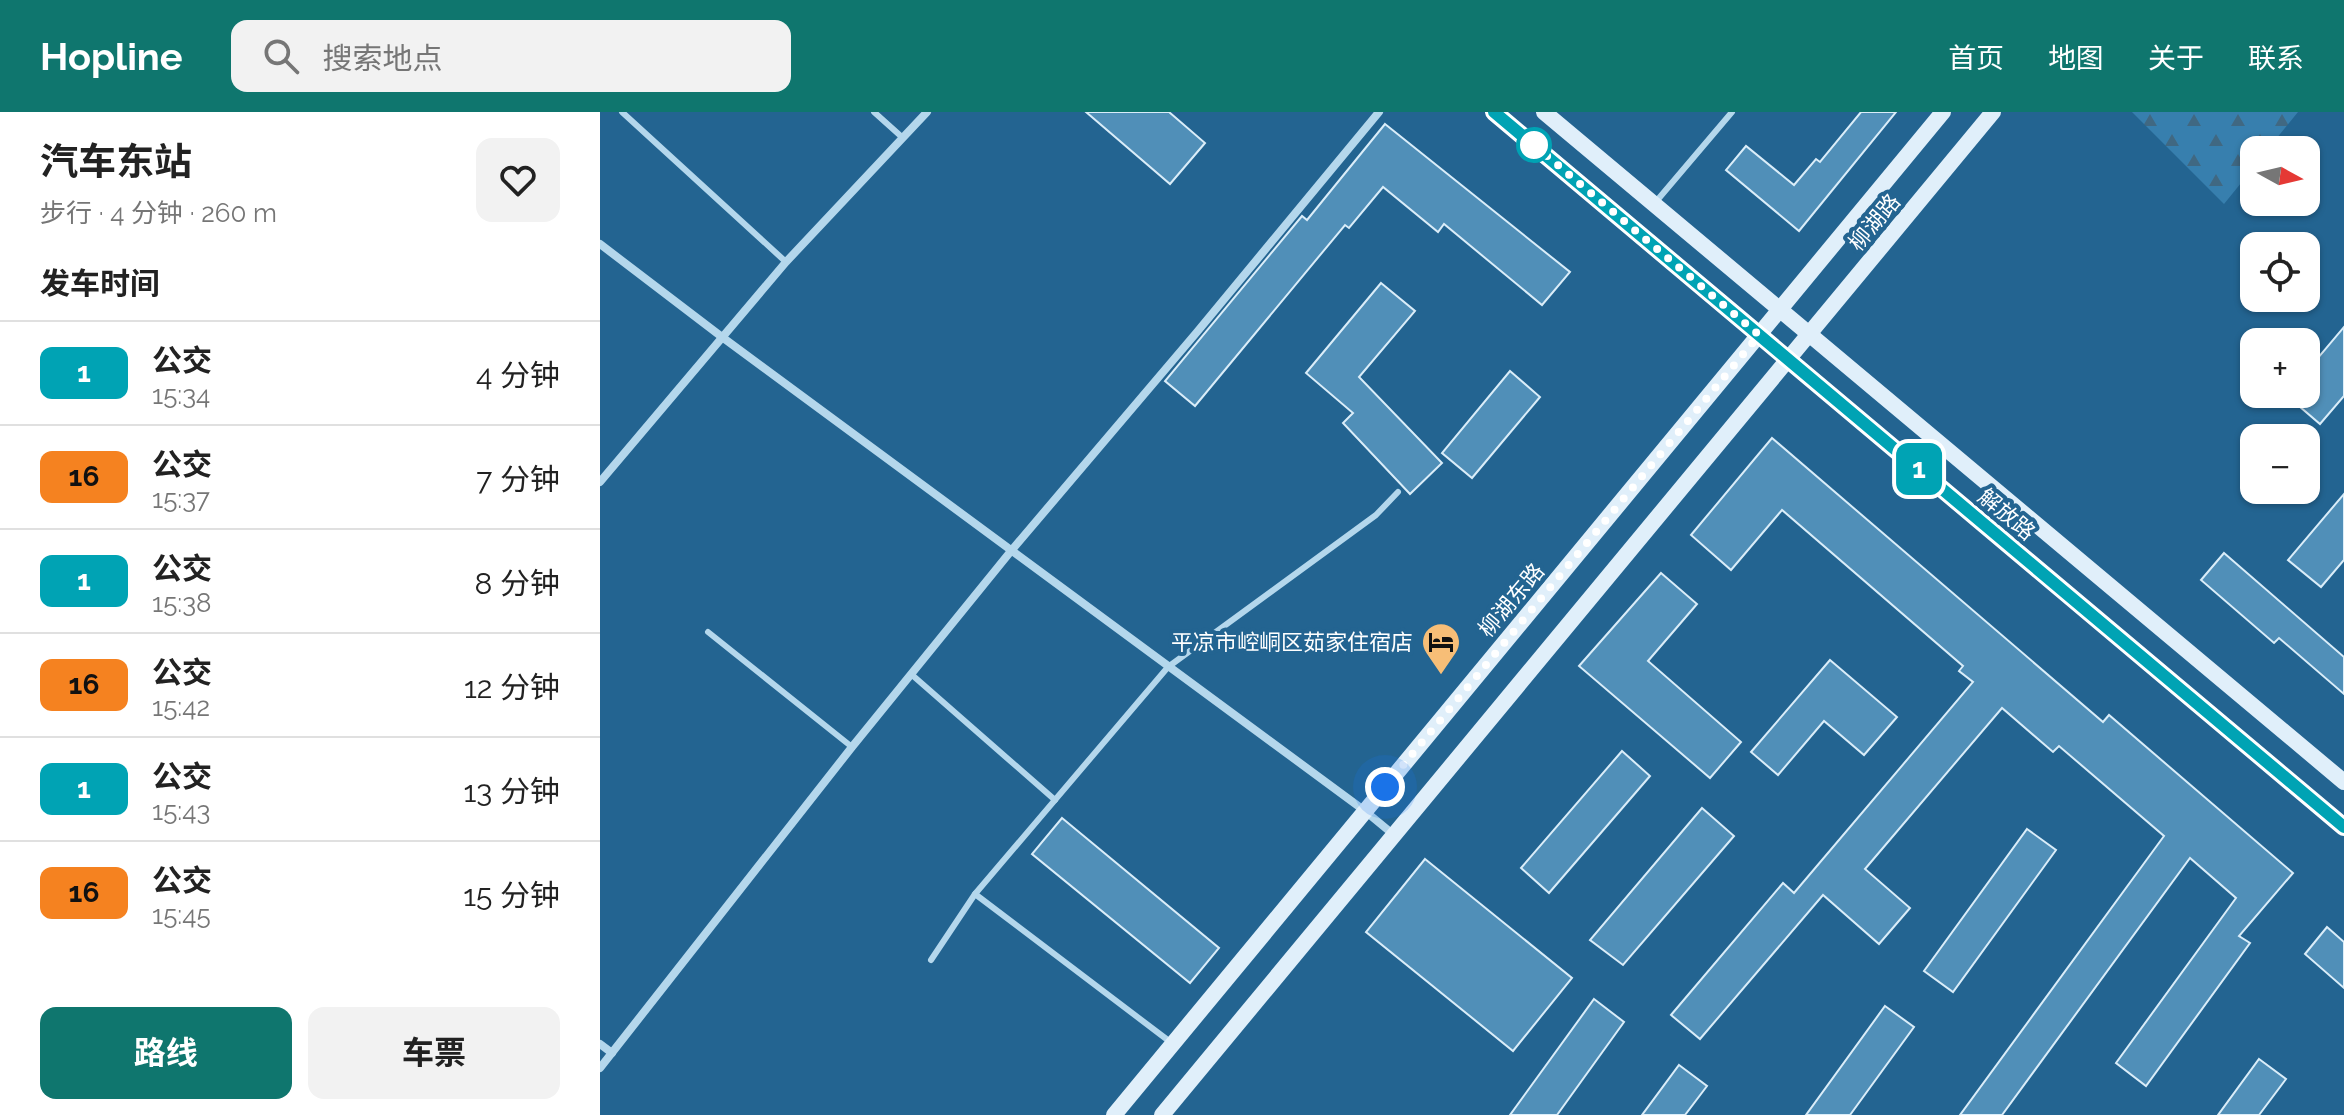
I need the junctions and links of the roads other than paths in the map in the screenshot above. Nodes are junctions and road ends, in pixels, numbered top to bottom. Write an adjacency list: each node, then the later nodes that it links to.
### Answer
1 (622, 112): 13 (lane)
2 (874, 112): 10 (lane)
3 (927, 112): 10 (street)
4 (1379, 112): 21 (street)
5 (1494, 112): 16 (main road, 解放路)
6 (1544, 112): 11 (main road, 解放路)
7 (1732, 112): 11 (lane)
8 (1943, 112): 14 (main road, 柳湖路)
9 (1993, 112): 15 (main road, 柳湖路)
10 (903, 138): 13 (street)
11 (1654, 204): 14 (main road, 解放路)
12 (600, 244): 17 (street)
13 (786, 262): 17 (street)
14 (1779, 309): 15 (main road, 解放路); 16 (main road, 柳湖路)
15 (1809, 334): 18 (main road, 柳湖路); 26 (main road, 解放路)
16 (1759, 335): 18 (main road, 解放路); 28 (main road, 柳湖东路)
17 (722, 337): 19 (street); 21 (street)
18 (1789, 359): 29 (main road, 解放路); 30 (main road)
19 (600, 482)
20 (1398, 492): 23 (lane)
21 (1011, 551): 23 (street); 24 (street)
22 (708, 632): 25 (lane)
23 (1168, 667): 27 (lane); 28 (street)
24 (911, 674): 25 (street); 27 (lane)
25 (852, 747): 35 (street)
26 (2344, 782)
27 (1055, 800): 31 (lane)
28 (1365, 811): 30 (street); 34 (main road, 柳湖东路)
29 (2344, 827)
30 (1395, 835): 38 (main road)
31 (975, 894): 32 (lane); 34 (lane)
32 (931, 960)
33 (600, 1044): 35 (street)
34 (1173, 1044): 37 (main road, 柳湖东路)
35 (612, 1053): 36 (street)
36 (600, 1068)
37 (1114, 1115)
38 (1162, 1115)

